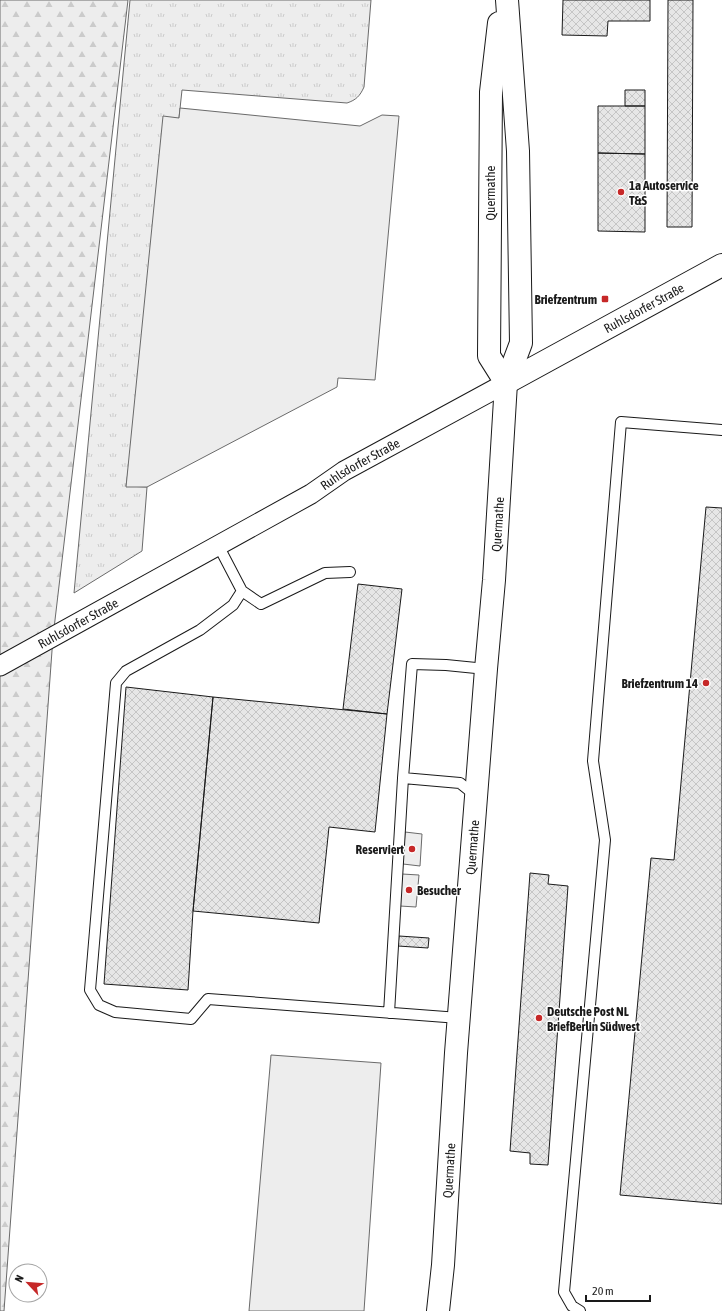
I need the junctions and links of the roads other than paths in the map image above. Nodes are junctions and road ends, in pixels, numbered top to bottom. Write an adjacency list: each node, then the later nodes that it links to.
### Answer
1 (502, 0): 4 (main road, Quermathe)
2 (508, 0): 4 (main road, Quermathe)
3 (722, 265): 4 (main road, Ruhlsdorfer Straße)
4 (506, 383): 6 (street, Ruhlsdorfer Straße); 10 (main road, Quermathe)
5 (722, 430): 16 (lane)
6 (218, 545): 8 (lane); 9 (street, Ruhlsdorfer Straße)
7 (350, 572): 8 (lane)
8 (242, 591): 13 (lane)
9 (0, 666)
10 (486, 668): 11 (lane); 12 (main road, Quermathe)
11 (403, 778): 12 (lane); 13 (lane)
12 (477, 796): 14 (main road, Quermathe)
13 (389, 1013): 14 (lane)
14 (459, 1018): 15 (main road, Quermathe)
15 (438, 1311)
16 (580, 1311)

